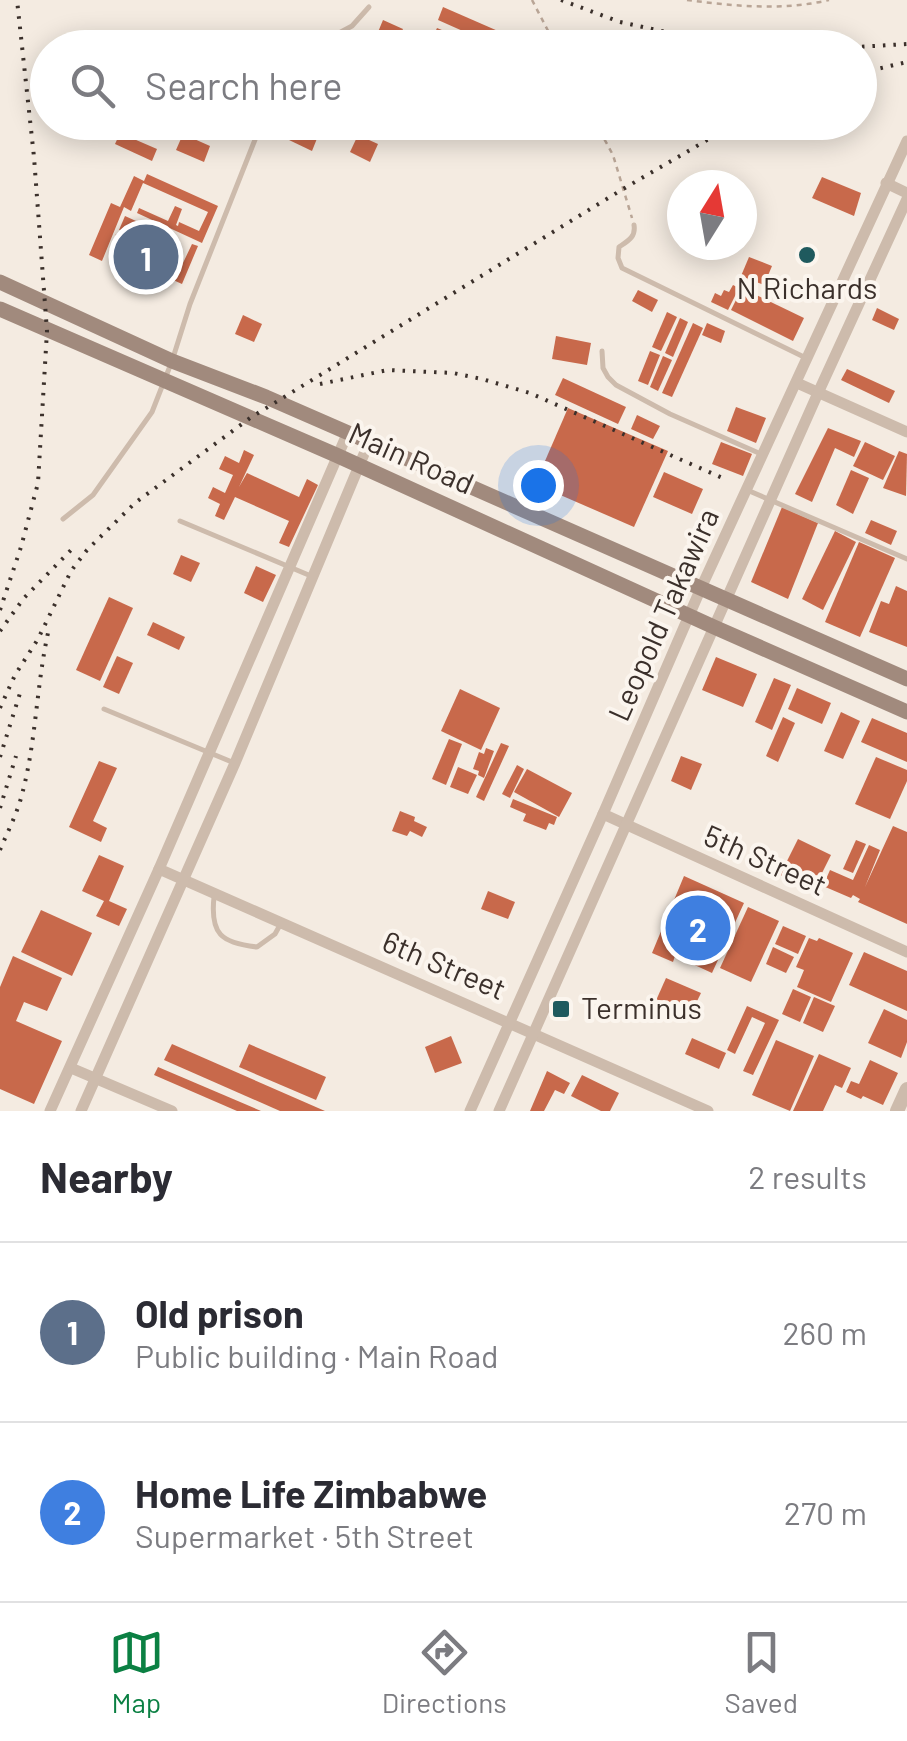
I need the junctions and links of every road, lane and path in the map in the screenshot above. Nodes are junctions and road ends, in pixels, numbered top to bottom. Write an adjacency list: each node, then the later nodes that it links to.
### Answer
1 (532, 0): 6 (path)
2 (687, 0): 3 (path)
3 (828, 0)
4 (369, 7): 5 (lane)
5 (345, 30)
6 (548, 30)
7 (255, 140): 17 (lane)
8 (604, 140): 12 (path)
9 (907, 141): 10 (street, Leopold Takawira)
10 (886, 183): 11 (street); 16 (street, Leopold Takawira)
11 (907, 196): 20 (street, Leopold Takawira)
12 (634, 224): 16 (lane)
13 (0, 282): 17 (main road, Main Road)
14 (0, 310): 18 (main road, Main Road)
15 (602, 351): 24 (lane)
16 (808, 358): 19 (street, Leopold Takawira)
17 (172, 360): 18 (lane); 21 (main road, Main Road)
18 (164, 382): 25 (main road, Main Road); 30 (lane)
19 (798, 383): 20 (street); 24 (street, Leopold Takawira)
20 (818, 393): 22 (street); 28 (street, Leopold Takawira)
21 (348, 432): 23 (main road, Main Road); 25 (street)
22 (907, 432)
23 (369, 442): 26 (street); 29 (main road, Main Road)
24 (764, 455): 27 (street, Leopold Takawira)
25 (336, 456): 26 (main road, Main Road); 34 (street)
26 (359, 466): 32 (main road, Main Road); 35 (street)
27 (747, 490): 28 (lane); 36 (street, Leopold Takawira)
28 (770, 499): 33 (lane); 37 (street, Leopold Takawira)
29 (520, 510): 32 (main road); 36 (main road, Main Road)
30 (63, 519)
31 (180, 522): 34 (lane)
32 (508, 533): 38 (main road, Main Road)
33 (907, 559)
34 (290, 568): 35 (lane); 40 (street)
35 (313, 577): 41 (street)
36 (701, 588): 37 (main road, Main Road); 38 (street, Leopold Takawira)
37 (726, 600): 39 (street, Leopold Takawira); 42 (main road, Main Road)
38 (690, 616): 39 (main road, Main Road); 47 (street, Leopold Takawira)
39 (714, 627): 44 (main road, Main Road); 48 (street, Leopold Takawira)
40 (250, 659): 41 (street); 45 (street)
41 (274, 669): 46 (street)
42 (907, 679)
43 (104, 708): 45 (lane)
44 (907, 712)
45 (209, 753): 46 (lane); 49 (street)
46 (235, 763): 50 (street)
47 (604, 814): 48 (street, 5th Street); 54 (street, Leopold Takawira)
48 (626, 825): 53 (street, 5th Street); 55 (street, Leopold Takawira)
49 (159, 870): 50 (street, 6th Street); 56 (street)
50 (182, 880): 51 (street, 6th Street); 57 (street)
51 (214, 894): 52 (street, 6th Street); 52 (lane)
52 (281, 923): 54 (street, 6th Street)
53 (907, 952)
54 (511, 1022): 55 (street, 6th Street); 62 (street, Leopold Takawira)
55 (533, 1033): 63 (street, Leopold Takawira); 64 (street, 6th Street)
56 (71, 1068): 57 (street); 59 (street)
57 (95, 1078): 60 (street); 61 (street)
58 (907, 1088): 65 (street)
59 (50, 1111)
60 (81, 1111)
61 (172, 1111)
62 (470, 1111)
63 (499, 1111)
64 (708, 1111)
65 (897, 1111)

